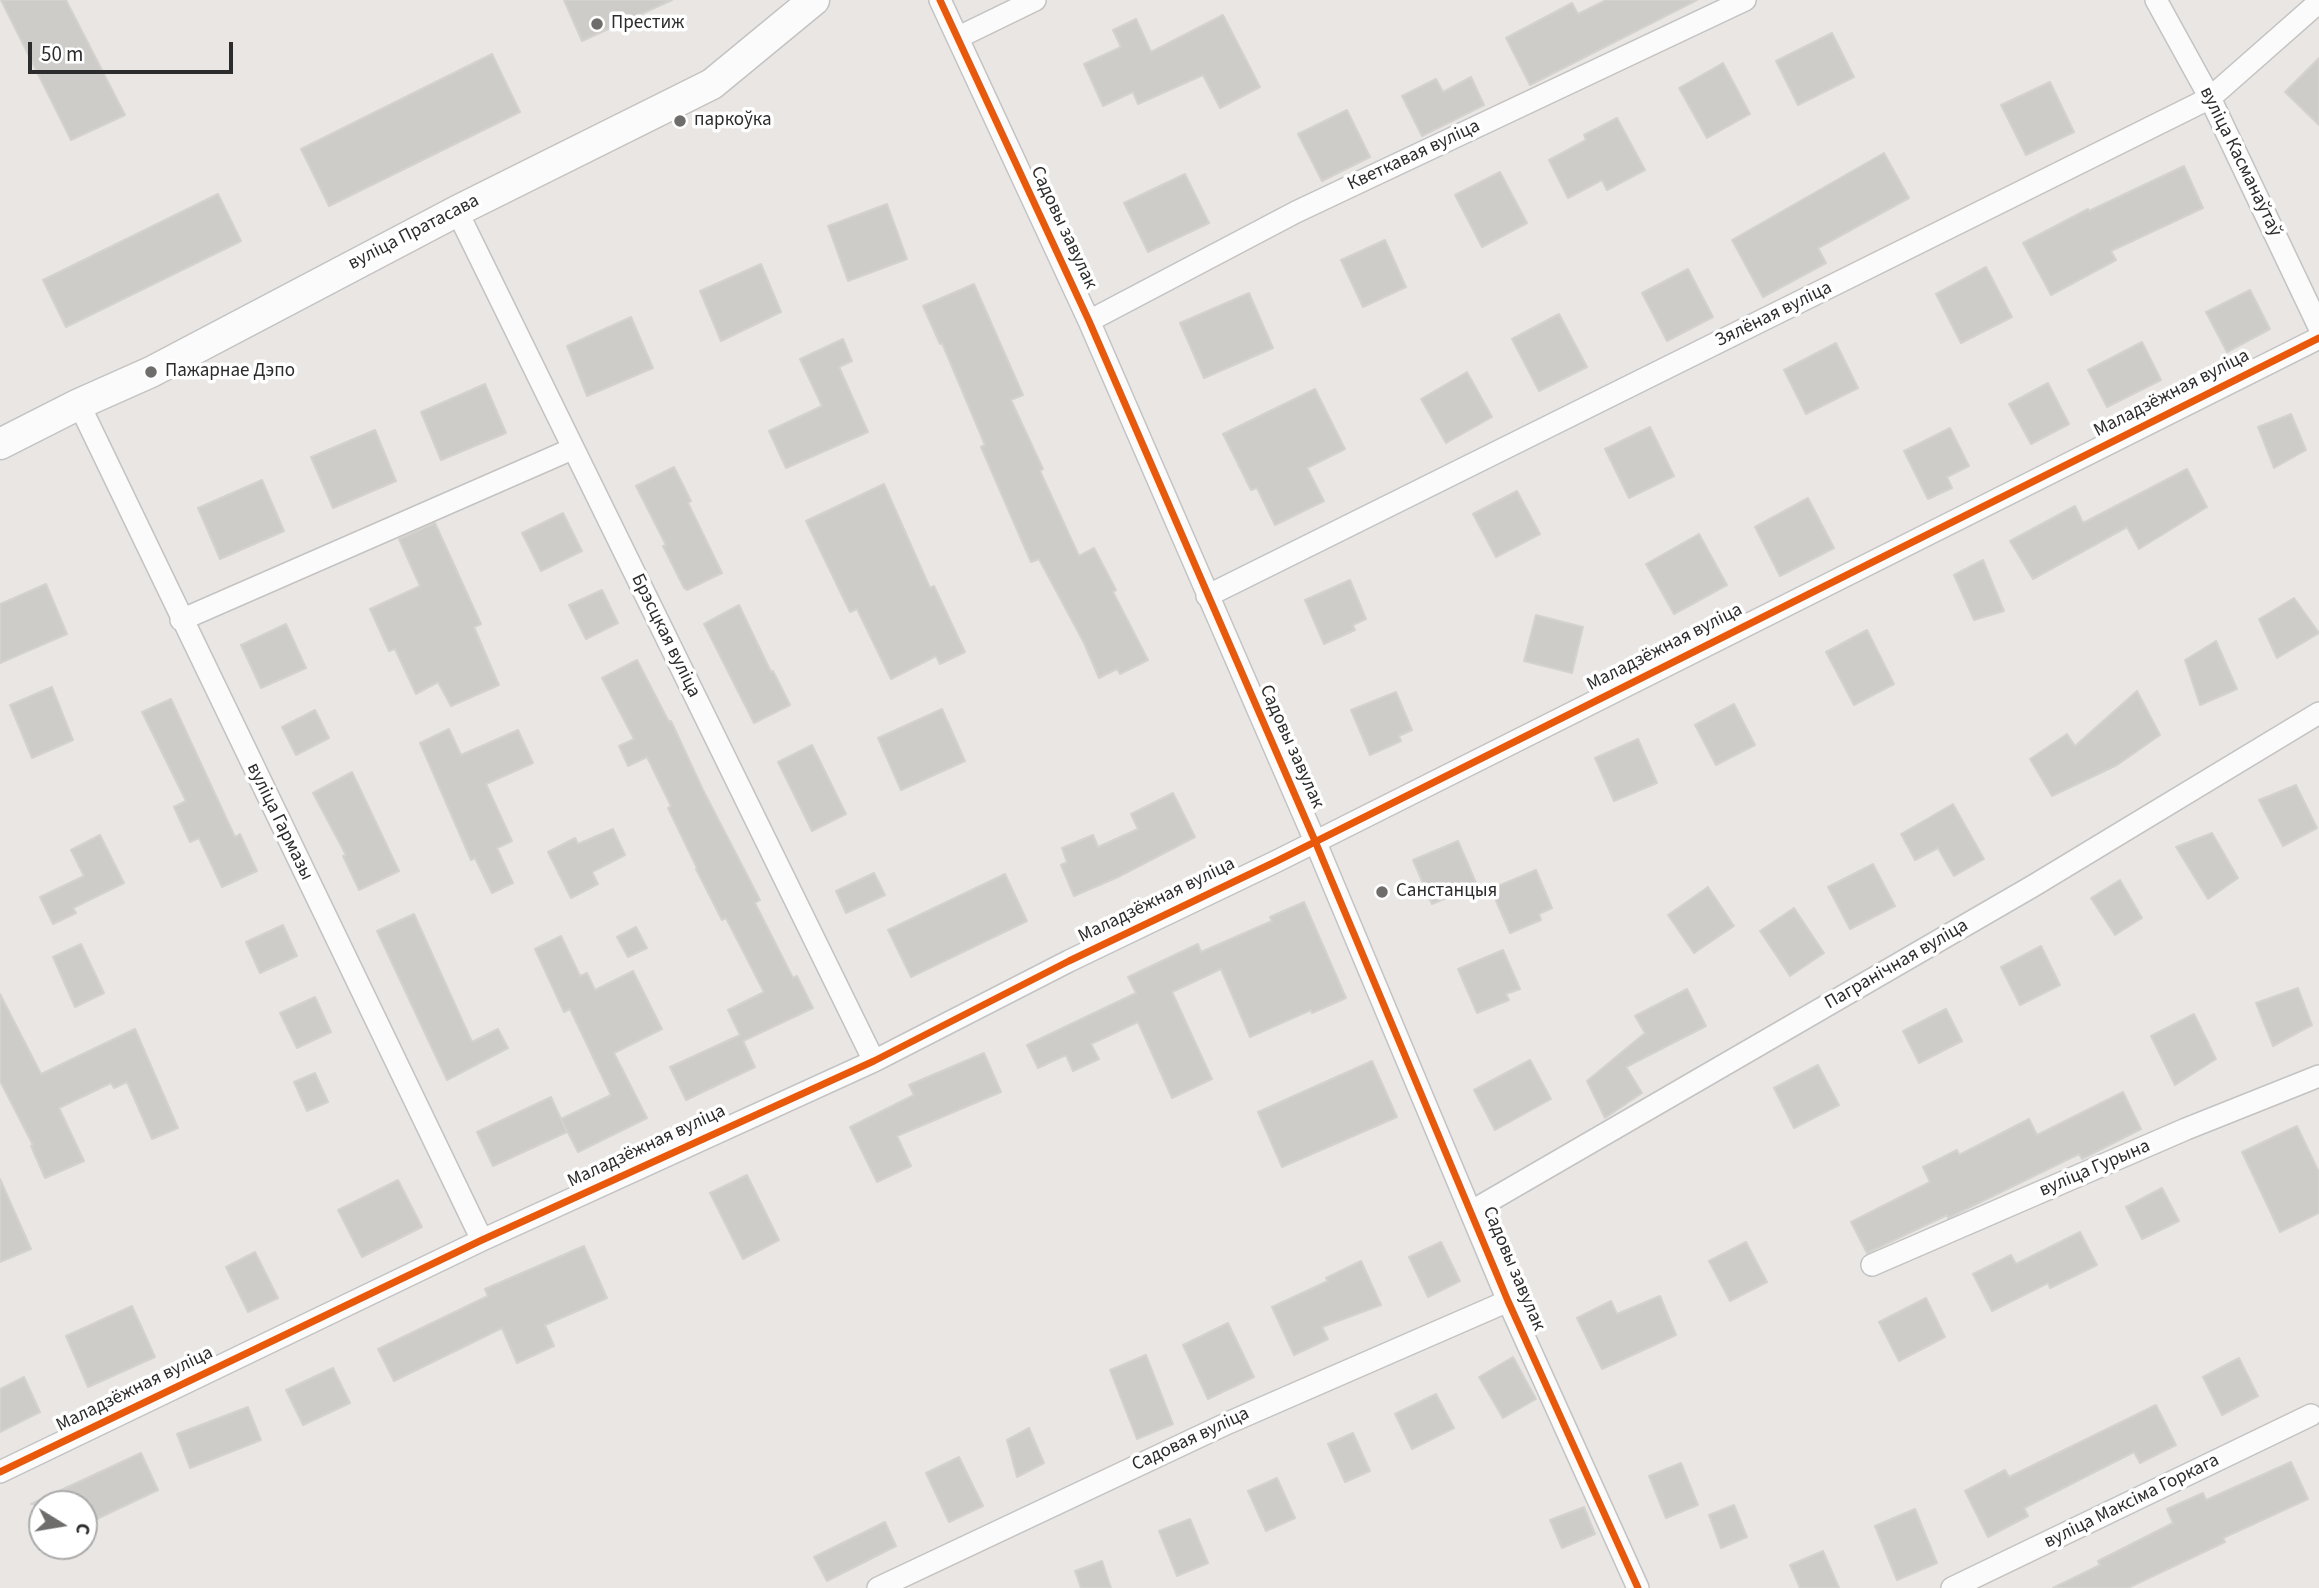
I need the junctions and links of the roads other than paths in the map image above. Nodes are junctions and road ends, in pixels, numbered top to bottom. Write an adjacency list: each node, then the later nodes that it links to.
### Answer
1 (814, 0): 9 (main road, вуліца Пратасава)
2 (940, 0): 7 (street, Садовы завулак)
3 (1035, 0): 7 (street)
4 (1745, 0): 10 (street, Кветкавая вуліца)
5 (2156, 0): 8 (street, вуліца Касманаўтаў)
6 (2319, 2): 8 (street, Зялёная вуліца)
7 (958, 37): 10 (street, Садовы завулак)
8 (2210, 98): 11 (street, вуліца Касманаўтаў); 16 (street, Зялёная вуліца)
9 (457, 211): 13 (main road, вуліца Пратасава); 15 (street, Брэсцкая вуліца)
10 (1088, 321): 16 (street, Садовы завулак)
11 (2319, 327)
12 (2319, 338): 19 (street, Маладзёжная вуліца)
13 (79, 404): 14 (main road, вуліца Пратасава); 17 (street, вуліца Гармазы)
14 (0, 444)
15 (572, 449): 17 (street); 20 (street, Брэсцкая вуліца)
16 (1207, 596): 19 (street, Садовы завулак)
17 (181, 620): 23 (street, вуліца Гармазы)
18 (2319, 713): 22 (street, Пагранічная вуліца)
19 (1315, 841): 20 (street, Маладзёжная вуліца); 22 (street, Садовы завулак)
20 (874, 1061): 23 (street, Маладзёжная вуліца)
21 (2319, 1076): 24 (street, вуліца Гурына)
22 (1472, 1211): 25 (street, Садовы завулак)
23 (482, 1240): 27 (street, Маладзёжная вуліца)
24 (1872, 1265)
25 (1508, 1301): 28 (street, Садовая вуліца); 29 (street, Садовы завулак)
26 (2311, 1415): 30 (street, вуліца Максіма Горкага)
27 (0, 1472)
28 (878, 1588)
29 (1638, 1588)
30 (1952, 1588)

